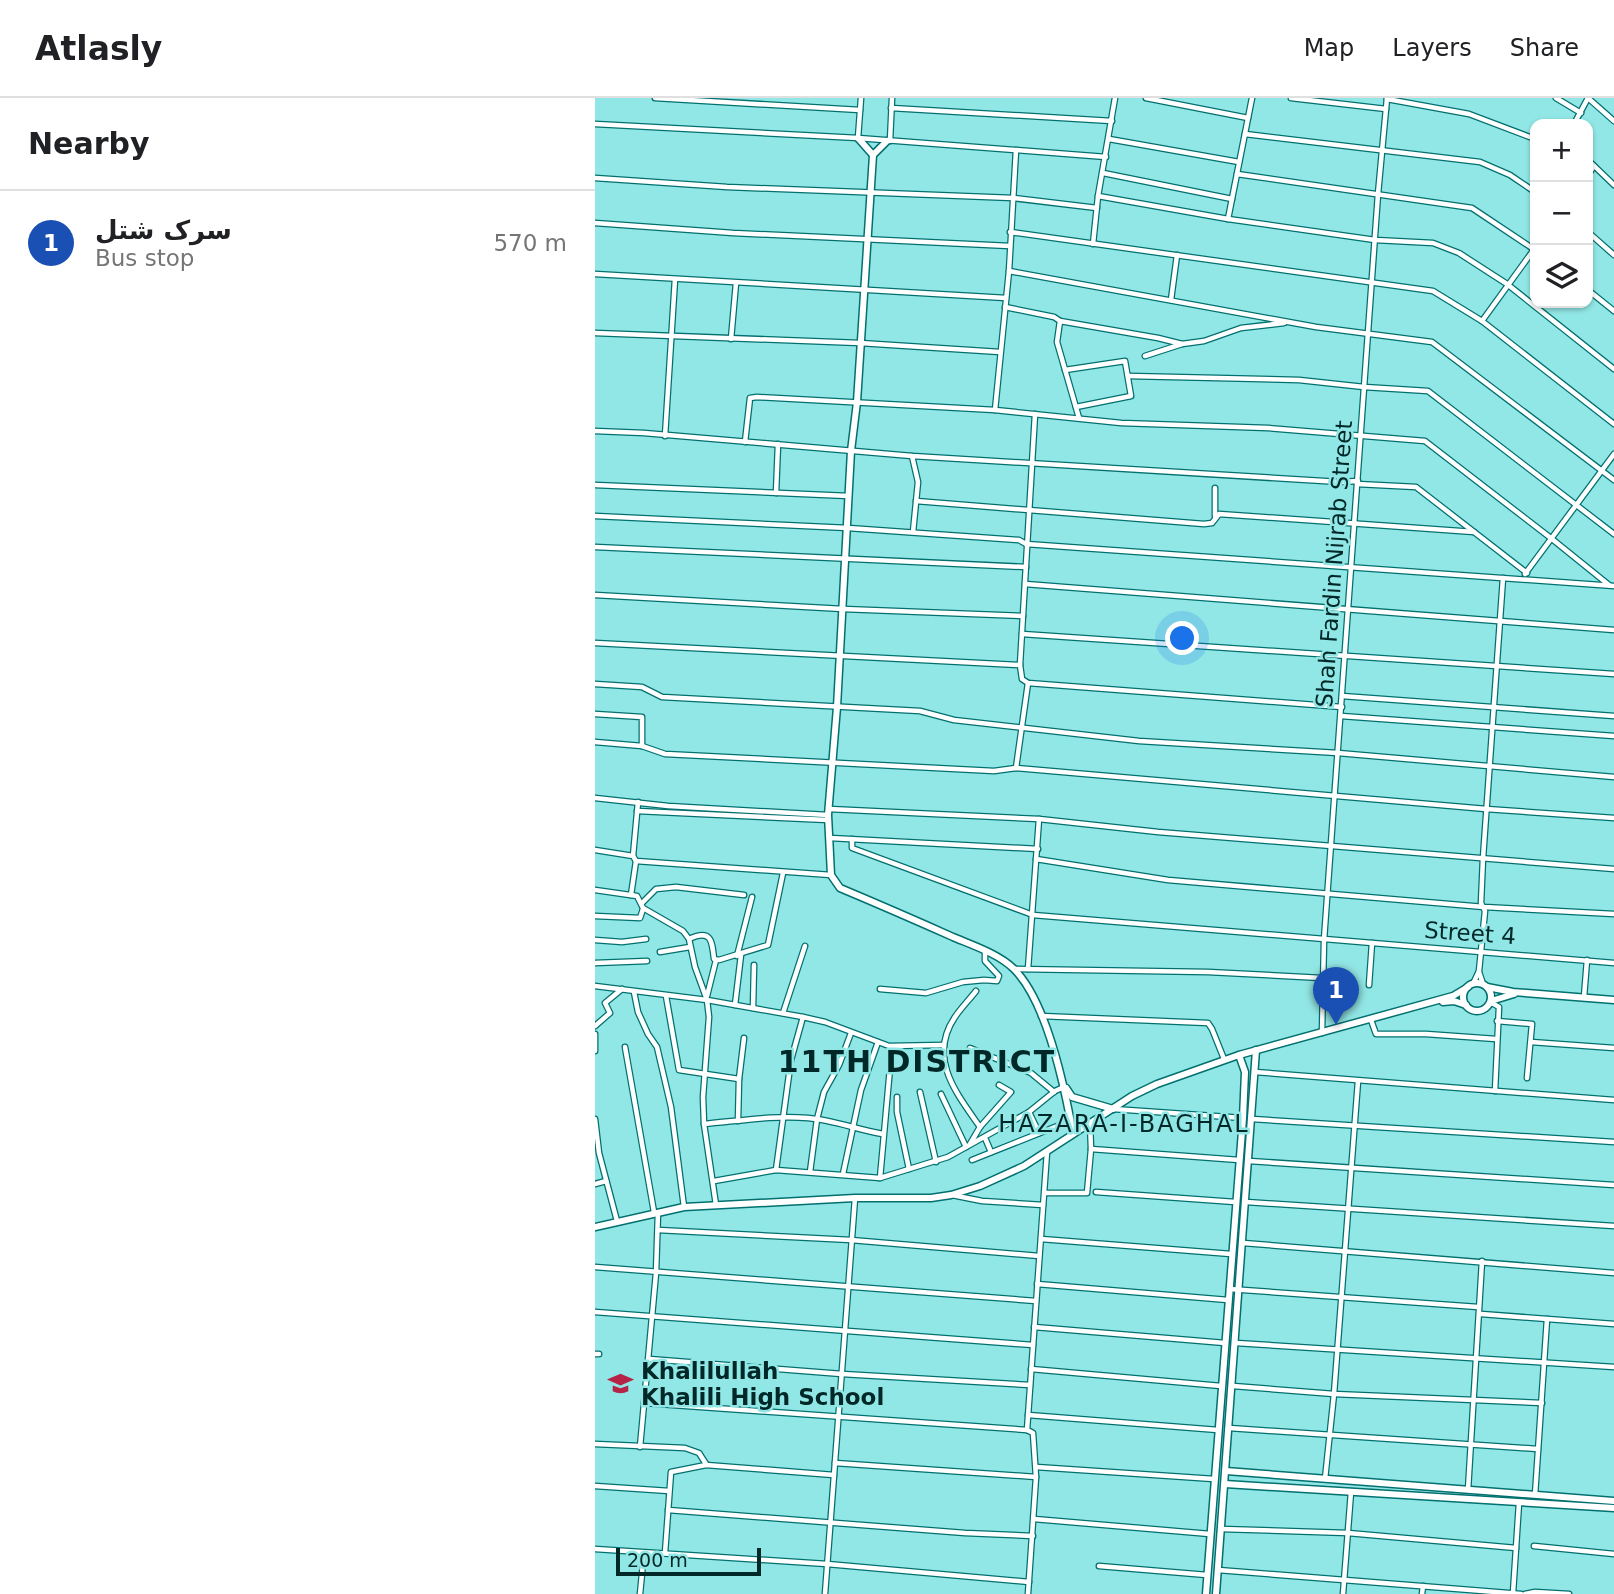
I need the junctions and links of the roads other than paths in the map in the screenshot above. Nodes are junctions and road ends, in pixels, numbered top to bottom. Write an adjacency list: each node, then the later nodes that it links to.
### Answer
1 (655, 98): 13 (street)
2 (861, 98): 13 (street)
3 (892, 98): 11 (street)
4 (1115, 98): 17 (street)
5 (1146, 98): 15 (street)
6 (1251, 98): 15 (street)
7 (1291, 98): 12 (street)
8 (1556, 98): 14 (street)
9 (1588, 98): 14 (street); 18 (street)
10 (1387, 99): 12 (street, Shah Fardin Nijrab Street); 21 (street)
11 (891, 108): 17 (street); 24 (street)
12 (1386, 109): 25 (street, Shah Fardin Nijrab Street)
13 (860, 110): 22 (street)
14 (1581, 113): 16 (street)
15 (1248, 118): 20 (street)
16 (1577, 119)
17 (1112, 121): 23 (street)
18 (1614, 121)
19 (595, 124): 22 (street)
20 (1245, 134): 25 (street); 29 (street)
21 (1530, 137)
22 (859, 138): 24 (street); 27 (main road)
23 (1109, 139): 28 (street); 29 (street)
24 (888, 141): 26 (street); 27 (main road)
25 (1383, 149): 35 (street); 37 (street, Shah Fardin Nijrab Street)
26 (1016, 150): 28 (street); 39 (street)
27 (873, 155): 36 (main road)
28 (1106, 157): 31 (street)
29 (1239, 162): 32 (street)
30 (1594, 166): 34 (street)
31 (1103, 173): 38 (street); 40 (street)
32 (1237, 174): 37 (street); 40 (street)
33 (595, 178): 36 (street)
34 (1614, 185)
35 (1530, 189)
36 (870, 191): 39 (street); 46 (main road)
37 (1378, 194): 47 (street, Shah Fardin Nijrab Street); 50 (street)
38 (1098, 196): 41 (street); 42 (street)
39 (1013, 198): 41 (street); 44 (street)
40 (1232, 198): 42 (street)
41 (1097, 208): 48 (street)
42 (1228, 219): 47 (street)
43 (595, 223): 46 (street)
44 (1010, 232): 48 (street); 49 (street)
45 (1593, 236): 52 (street)
46 (866, 239): 49 (street); 60 (main road)
47 (1375, 240): 58 (street, Shah Fardin Nijrab Street); 59 (street)
48 (1093, 244): 53 (street)
49 (1010, 246): 54 (street)
50 (1530, 246)
51 (1530, 255): 59 (street)
52 (1614, 255)
53 (1177, 256): 58 (street); 63 (street)
54 (1009, 271): 62 (street); 63 (street)
55 (595, 274): 56 (street)
56 (675, 279): 57 (street); 71 (street)
57 (736, 282): 60 (street); 72 (street)
58 (1372, 284): 67 (street); 70 (street, Shah Fardin Nijrab Street)
59 (1507, 284): 67 (street); 77 (street)
60 (864, 290): 62 (street); 73 (main road)
61 (1593, 294): 65 (street)
62 (1006, 298): 64 (street)
63 (1171, 300): 68 (street)
64 (1005, 307): 66 (street); 75 (street)
65 (1614, 311)
66 (1060, 321): 74 (street); 78 (street)
67 (1482, 321): 86 (street)
68 (1291, 322): 70 (street); 74 (street)
69 (595, 332): 71 (street)
70 (1368, 333): 80 (street, Shah Fardin Nijrab Street); 96 (street)
71 (672, 336): 72 (street); 88 (street)
72 (731, 339): 73 (street)
73 (860, 344): 75 (street); 81 (main road)
74 (1182, 344): 76 (street)
75 (1000, 352): 83 (street)
76 (1145, 356)
77 (1614, 369)
78 (1065, 370): 79 (street); 82 (street)
79 (1128, 376): 80 (street); 82 (street)
80 (1364, 387): 89 (street, Shah Fardin Nijrab Street); 104 (street)
81 (857, 402): 83 (street); 90 (street); 92 (main road)
82 (1076, 407): 85 (street)
83 (995, 410): 84 (street)
84 (1035, 414): 85 (street); 95 (street)
85 (1079, 418): 89 (street)
86 (1614, 424)
87 (595, 431): 88 (street)
88 (666, 436): 90 (street)
89 (1361, 436): 98 (street, Shah Fardin Nijrab Street); 113 (street)
90 (745, 442): 91 (street)
91 (778, 444): 92 (street); 101 (street)
92 (851, 452): 94 (street); 102 (main road)
93 (1614, 454): 96 (street)
94 (912, 456): 95 (street); 103 (street)
95 (1032, 463): 98 (street); 105 (street)
96 (1601, 470): 97 (street); 104 (street)
97 (1614, 480)
98 (1358, 482): 108 (street, Shah Fardin Nijrab Street); 111 (street)
99 (595, 485): 101 (street)
100 (1215, 488): 107 (street)
101 (776, 493): 102 (street)
102 (849, 496): 109 (main road)
103 (916, 501): 105 (street); 110 (street)
104 (1576, 504): 112 (street); 113 (street)
105 (1030, 511): 107 (street); 114 (street)
106 (595, 516): 109 (street)
107 (1215, 517): 108 (street)
108 (1355, 525): 111 (street); 117 (street, Shah Fardin Nijrab Street)
109 (848, 528): 110 (street); 116 (main road)
110 (913, 532): 114 (street)
111 (1474, 533): 119 (street)
112 (1614, 534)
113 (1552, 539): 119 (street); 123 (street)
114 (1026, 544): 117 (street); 118 (street)
115 (595, 547): 116 (street)
116 (846, 561): 118 (street); 125 (main road)
117 (1352, 566): 120 (street); 126 (street, Shah Fardin Nijrab Street)
118 (1026, 568): 122 (street)
119 (1527, 573): 121 (street)
120 (1503, 578): 121 (street); 128 (street)
121 (1520, 579): 123 (street)
122 (1025, 584): 126 (street); 127 (street)
123 (1612, 586)
124 (595, 595): 125 (street)
125 (843, 609): 127 (street); 133 (main road)
126 (1349, 609): 128 (street); 132 (street, Shah Fardin Nijrab Street)
127 (1023, 616): 130 (street)
128 (1501, 621): 129 (street); 135 (street)
129 (1614, 630)
130 (1022, 634): 132 (street); 134 (street)
131 (595, 643): 133 (street)
132 (1345, 655): 135 (street); 139 (street, Shah Fardin Nijrab Street)
133 (840, 656): 134 (street); 140 (main road)
134 (1020, 665): 137 (street)
135 (1496, 666): 136 (street); 142 (street)
136 (1614, 674)
137 (1028, 683): 141 (street); 147 (street)
138 (595, 684): 140 (street)
139 (1342, 696): 141 (street, Shah Fardin Nijrab Street); 142 (street)
140 (837, 707): 147 (street); 152 (main road)
141 (1342, 707): 144 (street, Shah Fardin Nijrab Street)
142 (1493, 707): 145 (street); 146 (street)
143 (595, 714): 150 (street)
144 (1341, 716): 146 (street); 151 (street, Shah Fardin Nijrab Street)
145 (1614, 716)
146 (1492, 727): 148 (street); 153 (street)
147 (1021, 729): 151 (street); 154 (street)
148 (1614, 736)
149 (595, 742): 150 (street)
150 (642, 746): 152 (street)
151 (1338, 753): 153 (street); 156 (street, Shah Fardin Nijrab Street)
152 (832, 761): 154 (street); 162 (main road)
153 (1490, 766): 155 (street); 160 (street)
154 (1016, 768): 156 (street)
155 (1614, 777)
156 (1335, 795): 160 (street); 168 (street, Shah Fardin Nijrab Street)
157 (595, 798): 158 (street)
158 (638, 802): 159 (street); 161 (street)
159 (729, 809): 162 (street); 163 (street)
160 (1486, 809): 164 (street); 171 (street)
161 (637, 811): 163 (street); 172 (street)
162 (828, 815): 163 (street); 165 (street); 166 (main road)
163 (729, 816)
164 (1614, 818)
165 (1039, 819): 168 (street); 169 (street)
166 (829, 838): 167 (street); 176 (main road)
167 (852, 839): 169 (street); 185 (street, Street 4)
168 (1331, 846): 171 (street); 178 (street, Shah Fardin Nijrab Street)
169 (1038, 849): 173 (street)
170 (595, 850): 172 (street)
171 (1483, 858): 174 (street); 183 (street)
172 (634, 859): 175 (street); 179 (street)
173 (1036, 859): 178 (street); 185 (street)
174 (1614, 869)
175 (783, 873): 176 (street); 197 (street)
176 (831, 875): 195 (main road)
177 (595, 890): 179 (street)
178 (1327, 894): 183 (street); 190 (street, Shah Fardin Nijrab Street)
179 (631, 895): 182 (street)
180 (744, 895): 182 (street)
181 (751, 897): 197 (street)
182 (642, 906): 186 (street); 188 (street)
183 (1484, 908): 184 (street); 196 (street)
184 (1614, 914)
185 (1033, 915): 190 (street, Street 4); 205 (street)
186 (595, 916)
187 (646, 939): 189 (street)
188 (689, 939): 193 (street); 198 (street)
189 (595, 940)
190 (1324, 940): 191 (street, Street 4); 207 (street, Shah Fardin Nijrab Street)
191 (1371, 943): 196 (street, Street 4); 208 (street)
192 (805, 946): 226 (street)
193 (690, 947): 194 (street); 219 (street)
194 (660, 951)
195 (985, 951): 204 (main road); 213 (street)
196 (1482, 951): 199 (street, Street 4); 206 (street)
197 (739, 955): 198 (street); 222 (street)
198 (716, 960): 219 (street)
199 (1587, 960): 201 (street, Street 4); 218 (street)
200 (647, 961): 202 (street)
201 (1614, 962)
202 (595, 963)
203 (754, 965): 225 (street)
204 (1014, 969): 205 (street); 227 (main road)
205 (1028, 969): 207 (street)
206 (1479, 971): 209 (street); 211 (street)
207 (1322, 978): 233 (street, Shah Fardin Nijrab Street)
208 (1369, 985)
209 (1470, 985): 211 (main road); 223 (main road); 224 (main road)
210 (595, 986): 212 (street)
211 (1485, 986): 216 (main road); 221 (main road)
212 (623, 989): 215 (street); 231 (street)
213 (880, 989)
214 (976, 990): 239 (street)
215 (634, 992): 217 (street); 307 (street)
216 (1527, 993): 218 (main road); 221 (main road)
217 (666, 996): 219 (street); 248 (street)
218 (1584, 997): 220 (main road)
219 (707, 999): 222 (street); 248 (street)
220 (1614, 1000)
221 (1490, 1001): 224 (main road); 230 (street)
222 (735, 1005): 225 (street)
223 (1424, 1005): 224 (main road); 229 (main road)
224 (1466, 1005)
225 (753, 1008): 226 (street)
226 (783, 1013): 228 (street)
227 (1040, 1016): 246 (street); 254 (main road)
228 (803, 1017): 232 (street); 263 (street)
229 (1371, 1020): 233 (main road); 236 (street)
230 (1497, 1021): 236 (street); 238 (street)
231 (595, 1026)
232 (851, 1033): 237 (street); 266 (street)
233 (1322, 1033): 243 (main road)
234 (595, 1034): 244 (street)
235 (744, 1038): 251 (street)
236 (1496, 1039): 255 (street)
237 (878, 1042): 239 (street); 274 (street)
238 (1531, 1042): 242 (street); 250 (street)
239 (944, 1045): 273 (street)
240 (625, 1047): 309 (street)
241 (970, 1048): 257 (street)
242 (1614, 1048)
243 (1256, 1050): 245 (main road); 249 (main road)
244 (595, 1051)
245 (1239, 1055): 246 (main road); 264 (main road)
246 (1224, 1059): 261 (main road)
247 (890, 1068): 276 (street)
248 (705, 1072): 251 (street); 271 (street)
249 (1255, 1072): 252 (street); 267 (main road)
250 (1527, 1078)
251 (739, 1079): 268 (street)
252 (1358, 1081): 255 (street); 272 (street)
253 (999, 1085): 273 (street)
254 (1064, 1087): 257 (street); 261 (main road); 269 (main road)
255 (1495, 1091): 260 (street)
256 (920, 1092): 288 (street)
257 (1054, 1092): 262 (street)
258 (941, 1094): 281 (street)
259 (897, 1097): 290 (street)
260 (1614, 1100)
261 (1113, 1109): 264 (street); 270 (main road)
262 (1029, 1112): 275 (street); 279 (street)
263 (783, 1116): 266 (street); 268 (street); 291 (street)
264 (1243, 1118): 286 (main road)
265 (595, 1119): 278 (street)
266 (817, 1119): 274 (street); 292 (street)
267 (1252, 1119): 272 (street); 287 (main road)
268 (738, 1121): 271 (street)
269 (1070, 1121): 275 (street); 277 (main road)
270 (1090, 1123): 277 (main road); 282 (street)
271 (704, 1124): 296 (street)
272 (1354, 1126): 280 (street); 289 (street)
273 (979, 1127): 281 (street)
274 (852, 1128): 276 (street); 293 (street)
275 (1039, 1133): 283 (street)
276 (883, 1134): 294 (street)
277 (1073, 1134): 284 (main road)
278 (596, 1136): 295 (street)
279 (985, 1138): 281 (street); 283 (street)
280 (1614, 1142)
281 (968, 1146): 288 (street)
282 (1091, 1149): 286 (street); 300 (street)
283 (991, 1152): 285 (street)
284 (1047, 1152): 300 (street); 301 (main road)
285 (972, 1160)
286 (1239, 1160): 303 (main road)
287 (1249, 1161): 289 (street); 304 (main road)
288 (936, 1162): 290 (street)
289 (1351, 1168): 298 (street); 308 (street)
290 (909, 1169): 294 (street)
291 (776, 1170): 292 (street); 296 (street)
292 (810, 1172): 293 (street)
293 (843, 1174): 294 (street)
294 (880, 1178)
295 (606, 1181): 297 (street); 310 (street)
296 (714, 1181): 305 (street)
297 (595, 1184)
298 (1614, 1185)
299 (1096, 1192): 303 (street)
300 (1045, 1193): 306 (street)
301 (951, 1195): 302 (main road); 306 (street)
302 (855, 1198): 305 (main road); 315 (street)
303 (1235, 1202): 318 (main road)
304 (1246, 1202): 308 (street); 316 (main road)
305 (716, 1205): 307 (main road)
306 (1043, 1205): 314 (street)
307 (684, 1207): 309 (main road)
308 (1348, 1210): 311 (street); 317 (street)
309 (656, 1211): 310 (main road); 313 (street)
310 (617, 1221): 312 (main road)
311 (1614, 1226)
312 (595, 1227)
313 (658, 1230): 315 (street); 322 (street)
314 (1041, 1239): 318 (street); 319 (street)
315 (851, 1240): 319 (street); 325 (street)
316 (1243, 1243): 317 (street); 327 (main road)
317 (1345, 1252): 320 (street); 328 (street)
318 (1231, 1254): 326 (main road)
319 (1039, 1256): 324 (street)
320 (1482, 1261): 323 (street); 331 (street)
321 (595, 1267): 322 (street)
322 (656, 1273): 325 (street); 334 (street)
323 (1614, 1273)
324 (1037, 1284): 329 (street); 330 (street)
325 (847, 1285): 330 (street); 338 (street)
326 (1229, 1289): 327 (street); 329 (main road)
327 (1239, 1290): 328 (street); 340 (main road)
328 (1341, 1298): 331 (street); 342 (street)
329 (1228, 1300): 339 (main road)
330 (1036, 1301): 337 (street)
331 (1478, 1307): 333 (street)
332 (595, 1312): 334 (street)
333 (1481, 1314): 335 (street); 343 (street)
334 (651, 1317): 338 (street); 344 (street)
335 (1547, 1320): 336 (street); 345 (street)
336 (1614, 1324)
337 (1034, 1327): 339 (street); 341 (street)
338 (844, 1331): 341 (street); 348 (street)
339 (1225, 1343): 350 (main road)
340 (1236, 1343): 342 (street); 351 (main road)
341 (1033, 1345): 347 (street)
342 (1338, 1349): 343 (street); 352 (street)
343 (1478, 1357): 345 (street); 353 (street)
344 (649, 1359): 348 (street); 354 (street)
345 (1545, 1361): 346 (street); 355 (street)
346 (1614, 1367)
347 (1031, 1369): 349 (street); 350 (street)
348 (842, 1374): 349 (street); 357 (street)
349 (1030, 1385): 356 (street)
350 (1221, 1386): 360 (main road)
351 (1233, 1386): 352 (street); 358 (main road)
352 (1334, 1394): 353 (street); 361 (street)
353 (1474, 1401): 355 (street); 363 (street)
354 (644, 1403): 357 (street); 364 (street)
355 (1542, 1403): 365 (street)
356 (1028, 1415): 359 (street); 360 (street)
357 (838, 1417): 359 (street); 366 (street)
358 (1229, 1428): 361 (street); 369 (main road)
359 (1027, 1430): 368 (street)
360 (1218, 1430): 372 (main road)
361 (1330, 1435): 363 (street); 373 (street)
362 (595, 1444): 364 (street)
363 (1472, 1444): 365 (street); 376 (street)
364 (640, 1447): 367 (street)
365 (1538, 1449): 379 (street)
366 (835, 1463): 370 (street); 371 (street)
367 (706, 1465): 370 (street); 377 (street)
368 (1036, 1467): 371 (street); 372 (street)
369 (1226, 1471): 373 (main road); 374 (main road)
370 (834, 1475): 384 (street)
371 (1036, 1476): 383 (street)
372 (1214, 1479): 387 (main road)
373 (1325, 1479): 376 (main road)
374 (1225, 1484): 378 (main road); 385 (main road)
375 (595, 1486): 377 (street)
376 (1468, 1490): 379 (main road)
377 (669, 1491): 382 (street)
378 (1351, 1492): 380 (main road); 386 (street)
379 (1535, 1495): 381 (main road)
380 (1519, 1502): 381 (main road); 390 (street)
381 (1612, 1504)
382 (667, 1510): 384 (street); 393 (street)
383 (1034, 1518): 387 (street); 388 (street)
384 (830, 1522): 388 (street); 395 (street)
385 (1221, 1529): 386 (street); 397 (main road)
386 (1348, 1533): 390 (street); 399 (street)
387 (1210, 1534): 398 (main road)
388 (1033, 1536): 400 (street)
389 (1534, 1546): 394 (street)
390 (1516, 1548): 402 (street)
391 (595, 1549): 392 (street)
392 (644, 1553): 393 (street); 403 (street)
393 (665, 1553): 395 (street)
394 (1614, 1554)
395 (827, 1564): 400 (street); 404 (street)
396 (1099, 1566): 398 (street)
397 (1218, 1570): 399 (street); 407 (main road)
398 (1207, 1576): 406 (main road)
399 (1344, 1578): 401 (street); 408 (street)
400 (1028, 1582): 405 (street)
401 (1423, 1586): 402 (street); 409 (street)
402 (1513, 1593): 410 (street)
403 (640, 1594)
404 (825, 1594)
405 (1028, 1594)
406 (1206, 1594)
407 (1216, 1594)
408 (1343, 1594)
409 (1422, 1594)
410 (1523, 1594): 411 (street)
411 (1569, 1594)

